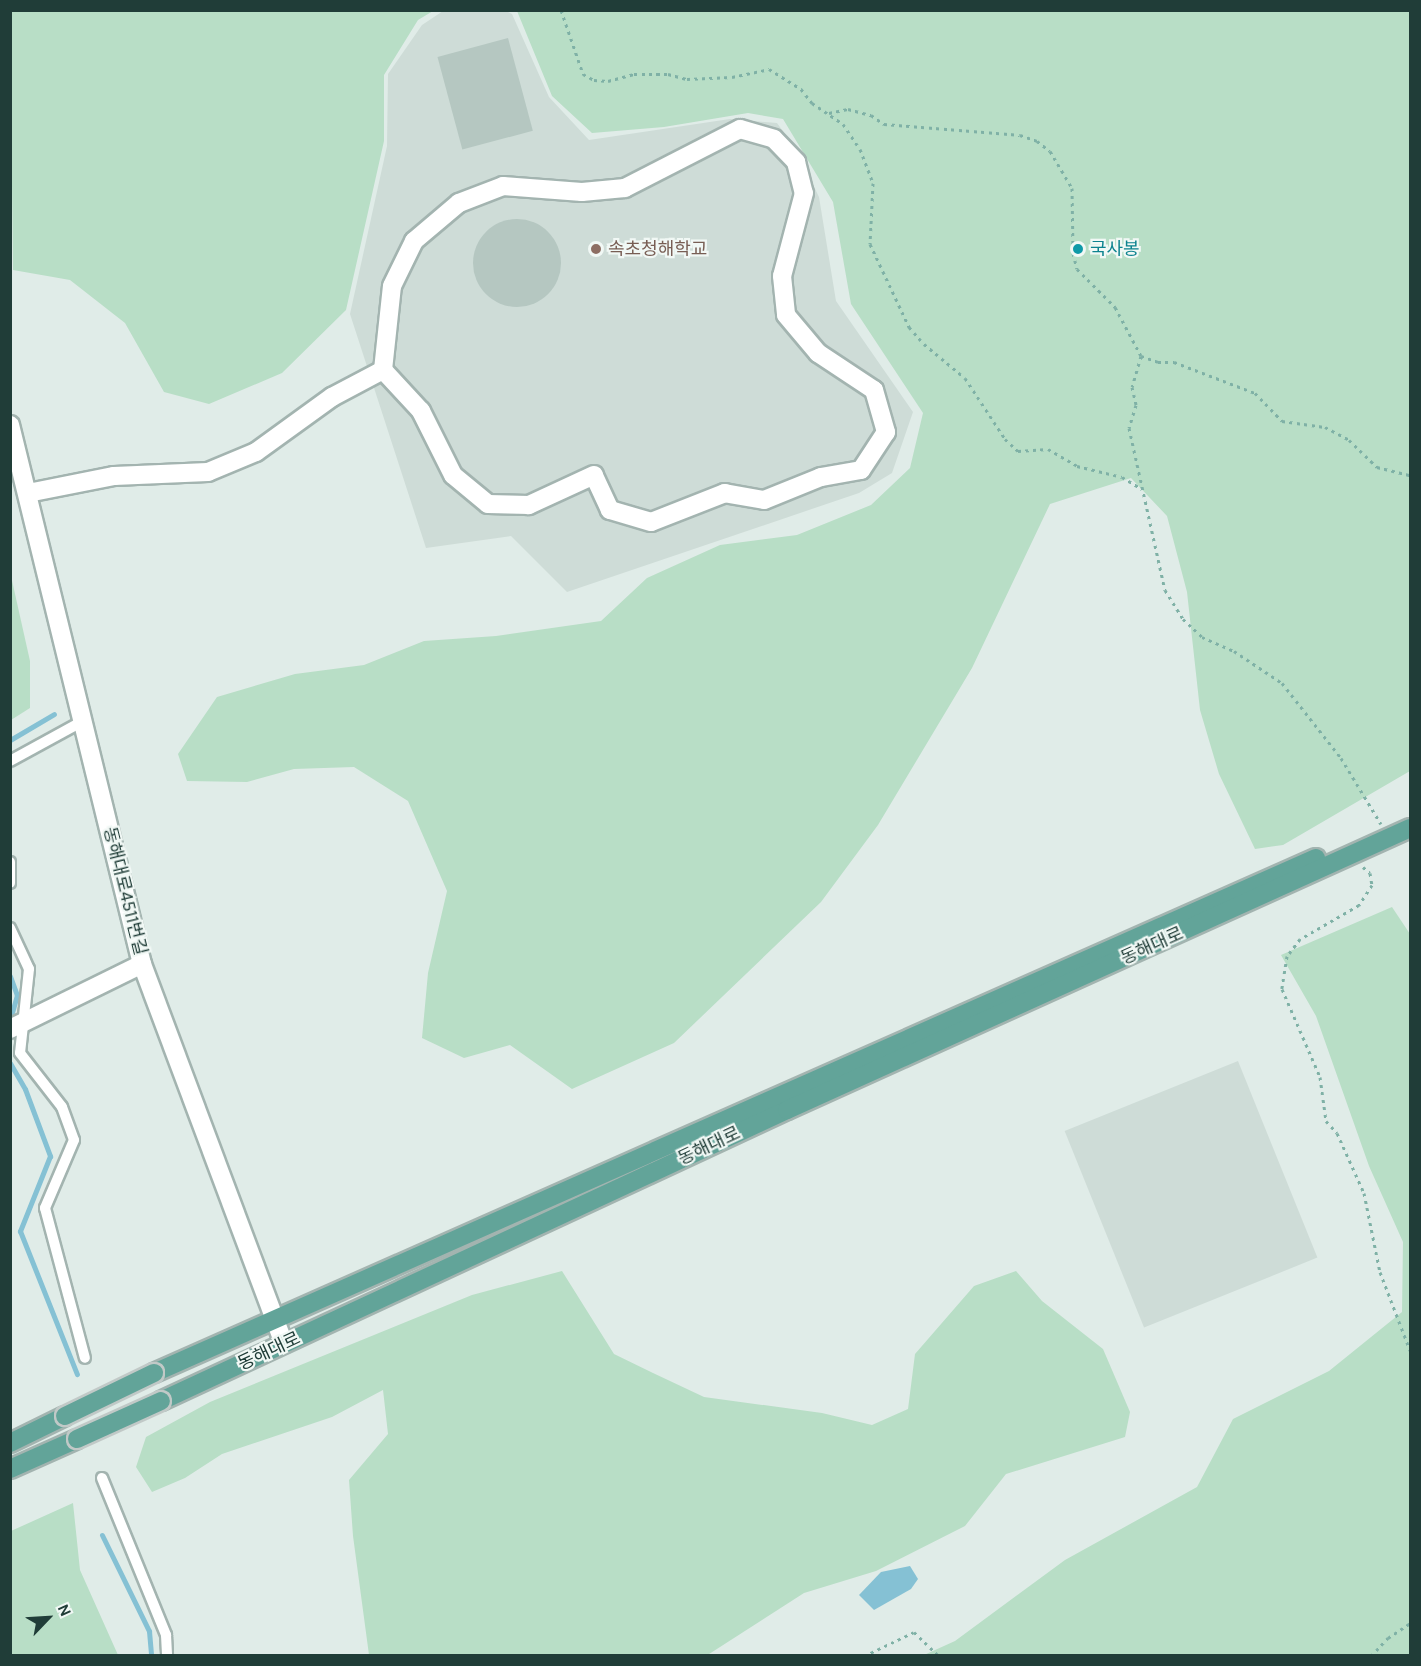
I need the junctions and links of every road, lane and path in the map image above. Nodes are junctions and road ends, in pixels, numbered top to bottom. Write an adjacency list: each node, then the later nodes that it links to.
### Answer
1 (561, 10): 2 (path)
2 (829, 113): 3 (path); 7 (path)
3 (1141, 356): 6 (path); 7 (path)
4 (383, 370): 4 (street); 8 (street)
5 (10, 425): 8 (street, 동해대로4511번길)
6 (1410, 476)
7 (1142, 489): 12 (path)
8 (28, 493): 9 (street, 동해대로4511번길)
9 (83, 721): 10 (lane); 18 (street, 동해대로4511번길)
10 (10, 761)
11 (1410, 815): 12 (main road, 동해대로)
12 (1383, 827): 20 (main road, 동해대로)
13 (1410, 828): 14 (main road, 동해대로)
14 (1350, 856): 21 (main road, 동해대로); 22 (path)
15 (10, 862): 16 (lane)
16 (10, 883)
17 (10, 928): 19 (lane)
18 (142, 964): 19 (street); 20 (street, 동해대로4511번길)
19 (17, 1026): 23 (lane)
20 (274, 1316): 21 (street, 동해대로4511번길); 24 (main road, 동해대로, bridge)
21 (285, 1343): 25 (main road, 동해대로, bridge)
22 (1410, 1350)
23 (85, 1358)
24 (10, 1443)
25 (10, 1469)
26 (102, 1478): 28 (lane)
27 (1410, 1623): 31 (path)
28 (167, 1656)
29 (864, 1656): 30 (path)
30 (939, 1656)
31 (1371, 1656)

